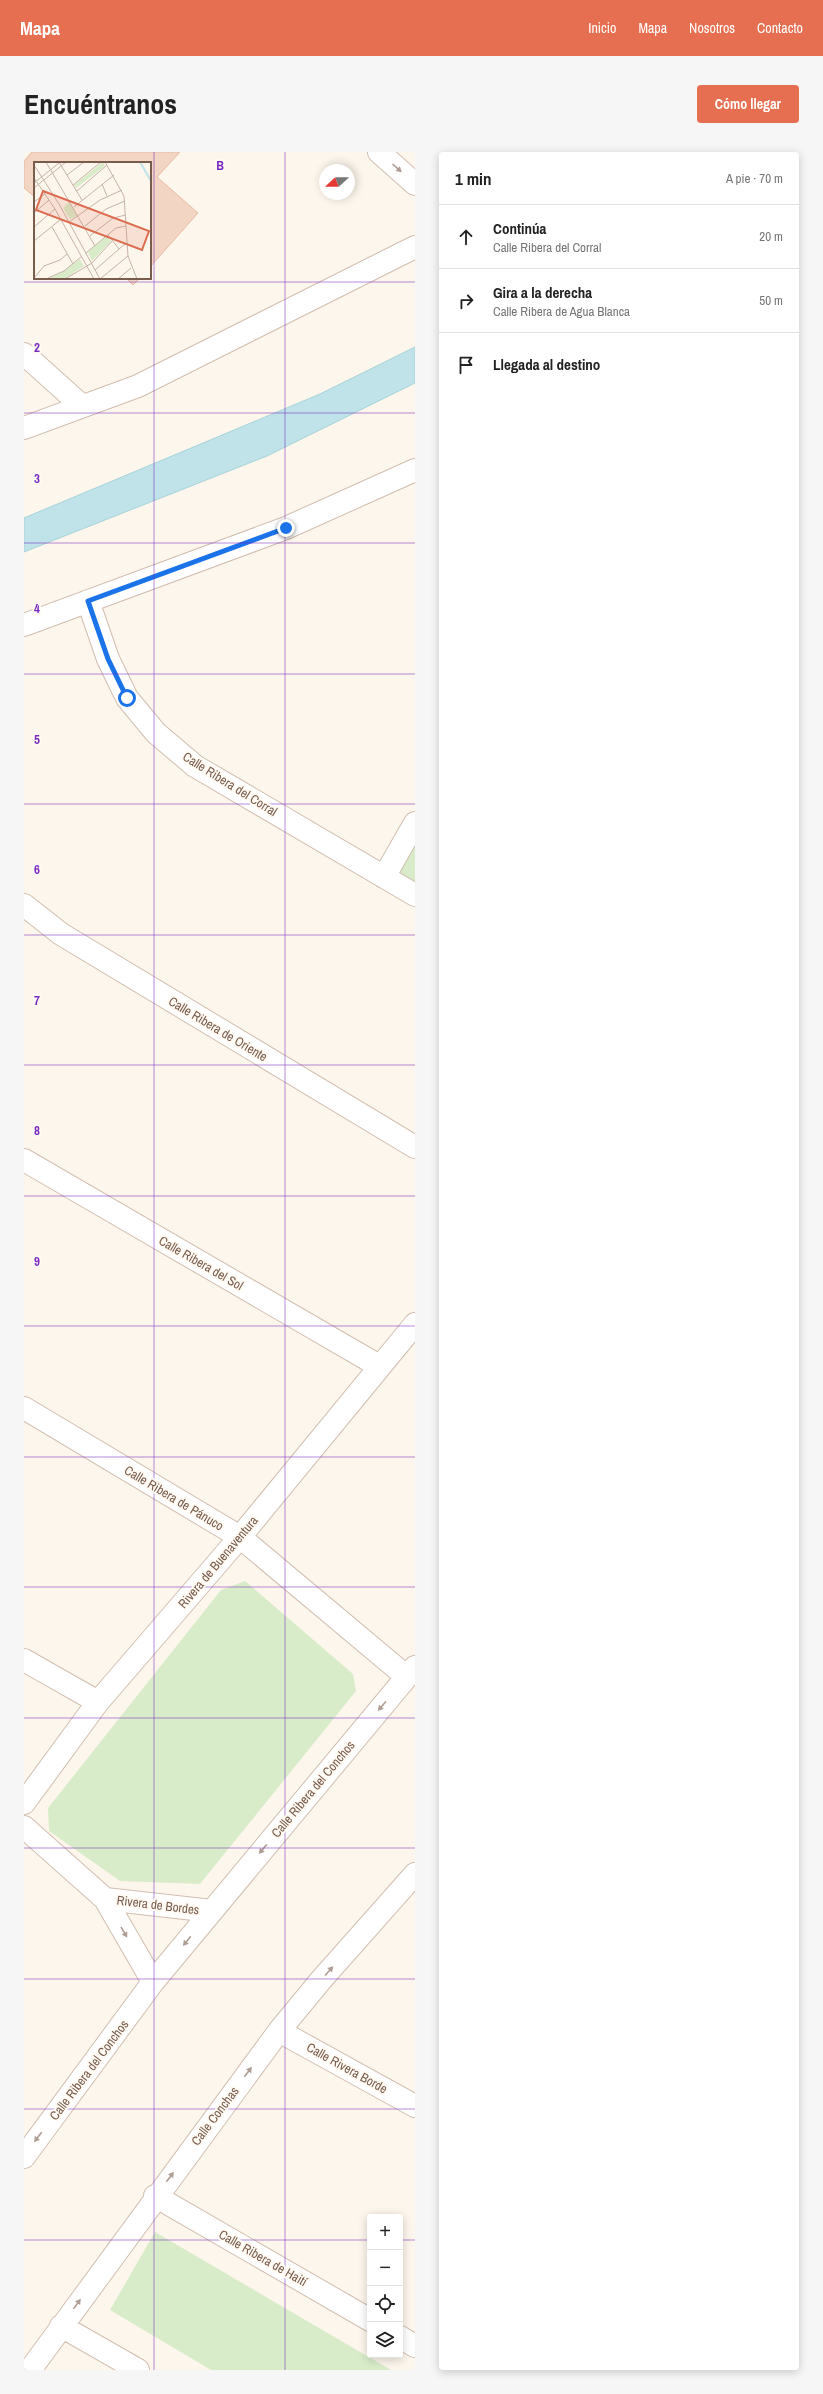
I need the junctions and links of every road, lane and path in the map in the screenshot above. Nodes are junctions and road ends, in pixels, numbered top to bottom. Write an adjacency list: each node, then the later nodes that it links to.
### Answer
1 (379, 152): 2 (street, one-way to 2)
2 (415, 184)
3 (415, 247): 5 (street)
4 (24, 354): 5 (street)
5 (82, 406): 6 (street)
6 (24, 428)
7 (410, 479): 8 (street)
8 (88, 601): 9 (street); 11 (street, Calle Ribera del Corral)
9 (24, 625)
10 (415, 823): 11 (street)
11 (384, 877): 12 (street, Calle Ribera del Corral)
12 (415, 895)
13 (24, 904): 14 (street, Calle Ribera de Oriente)
14 (415, 1148)
15 (24, 1160): 17 (street, Calle Ribera del Sol)
16 (415, 1324): 17 (street, Rivera de Buenaventura)
17 (379, 1366): 19 (street, Rivera de Buenaventura)
18 (24, 1408): 19 (street, Calle Ribera de Pánuco)
19 (240, 1537): 21 (street, Calle Ribera de Pánuco); 22 (street, Rivera de Buenaventura)
20 (24, 1660): 22 (street)
21 (411, 1672): 27 (street, Calle Ribera del Conchos, one-way to 27)
22 (98, 1702): 23 (street, Rivera de Buenaventura)
23 (24, 1803)
24 (24, 1827): 26 (street, Rivera de Bordes)
25 (415, 1874): 29 (street, Calle Conchas, one-way to 25)
26 (105, 1899): 27 (street, Rivera de Bordes); 28 (street, Rivera de Bordes, one-way to 28)
27 (212, 1911): 28 (street, Calle Ribera del Conchos, one-way to 28)
28 (153, 1982): 31 (street, Calle Ribera del Conchos, one-way to 31)
29 (279, 2031): 30 (street, Calle Rivera Borde); 32 (street, Calle Conchas, one-way to 29)
30 (415, 2106)
31 (24, 2157)
32 (155, 2196): 33 (street, Calle Ribera de Haití); 34 (street, Calle Conchas, one-way to 32)
33 (367, 2318)
34 (61, 2326): 37 (street, Calle Conchas); 38 (street)
35 (403, 2339): 36 (street)
36 (415, 2346)
37 (30, 2370)
38 (138, 2370)

